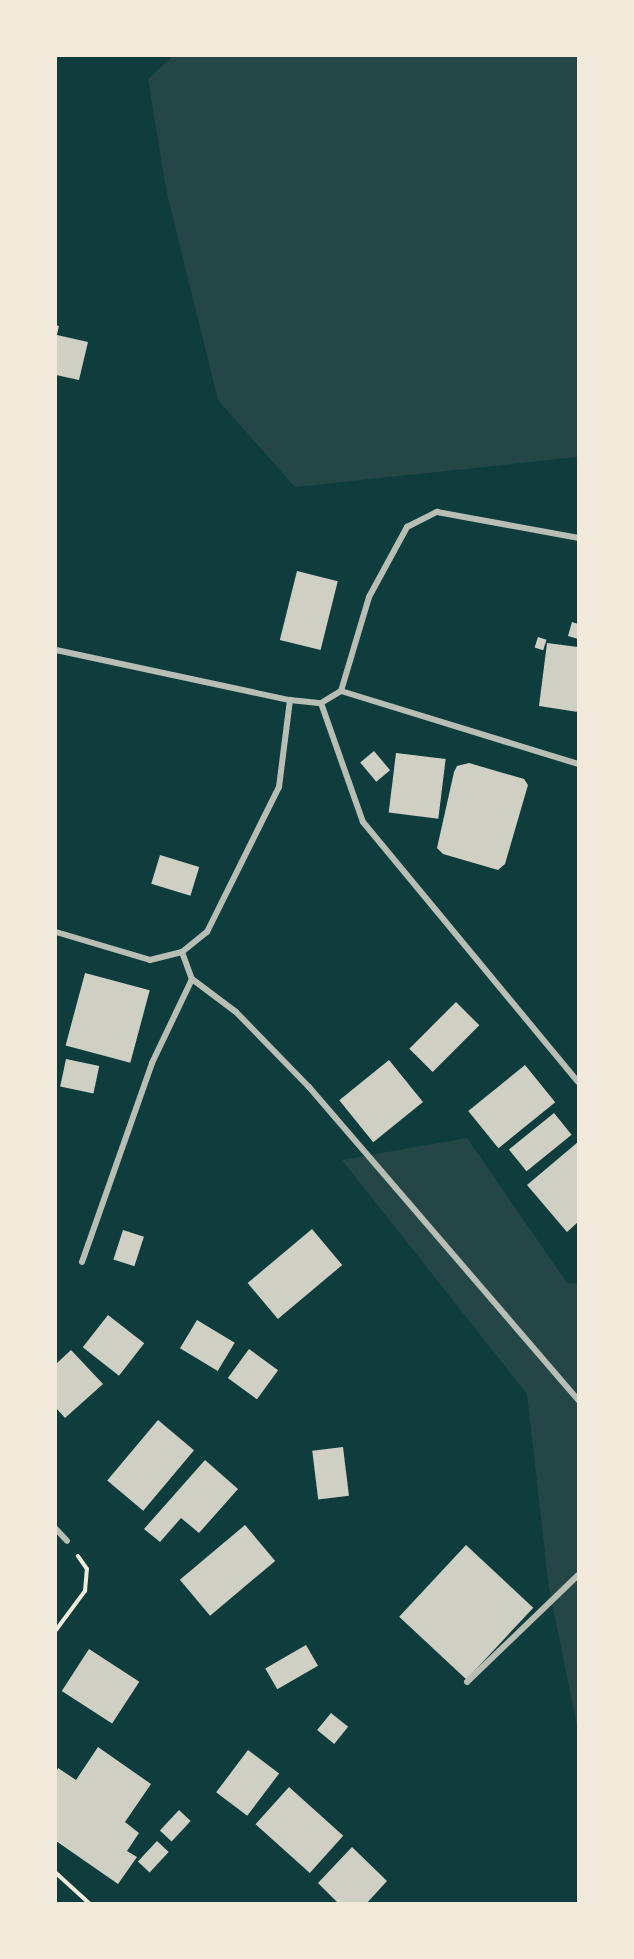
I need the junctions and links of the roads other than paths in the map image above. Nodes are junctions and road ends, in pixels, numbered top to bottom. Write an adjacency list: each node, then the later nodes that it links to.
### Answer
1 (579, 538): 3 (street)
2 (56, 650): 4 (street)
3 (340, 691): 5 (street); 6 (street)
4 (290, 700): 5 (street); 8 (street)
5 (321, 704): 10 (street)
6 (579, 764)
7 (56, 932): 8 (street)
8 (182, 952): 9 (street)
9 (192, 979): 11 (street); 12 (street)
10 (579, 1082)
11 (82, 1262)
12 (579, 1400)
13 (56, 1529): 14 (street)
14 (67, 1541)
15 (579, 1575): 16 (street)
16 (467, 1682)

